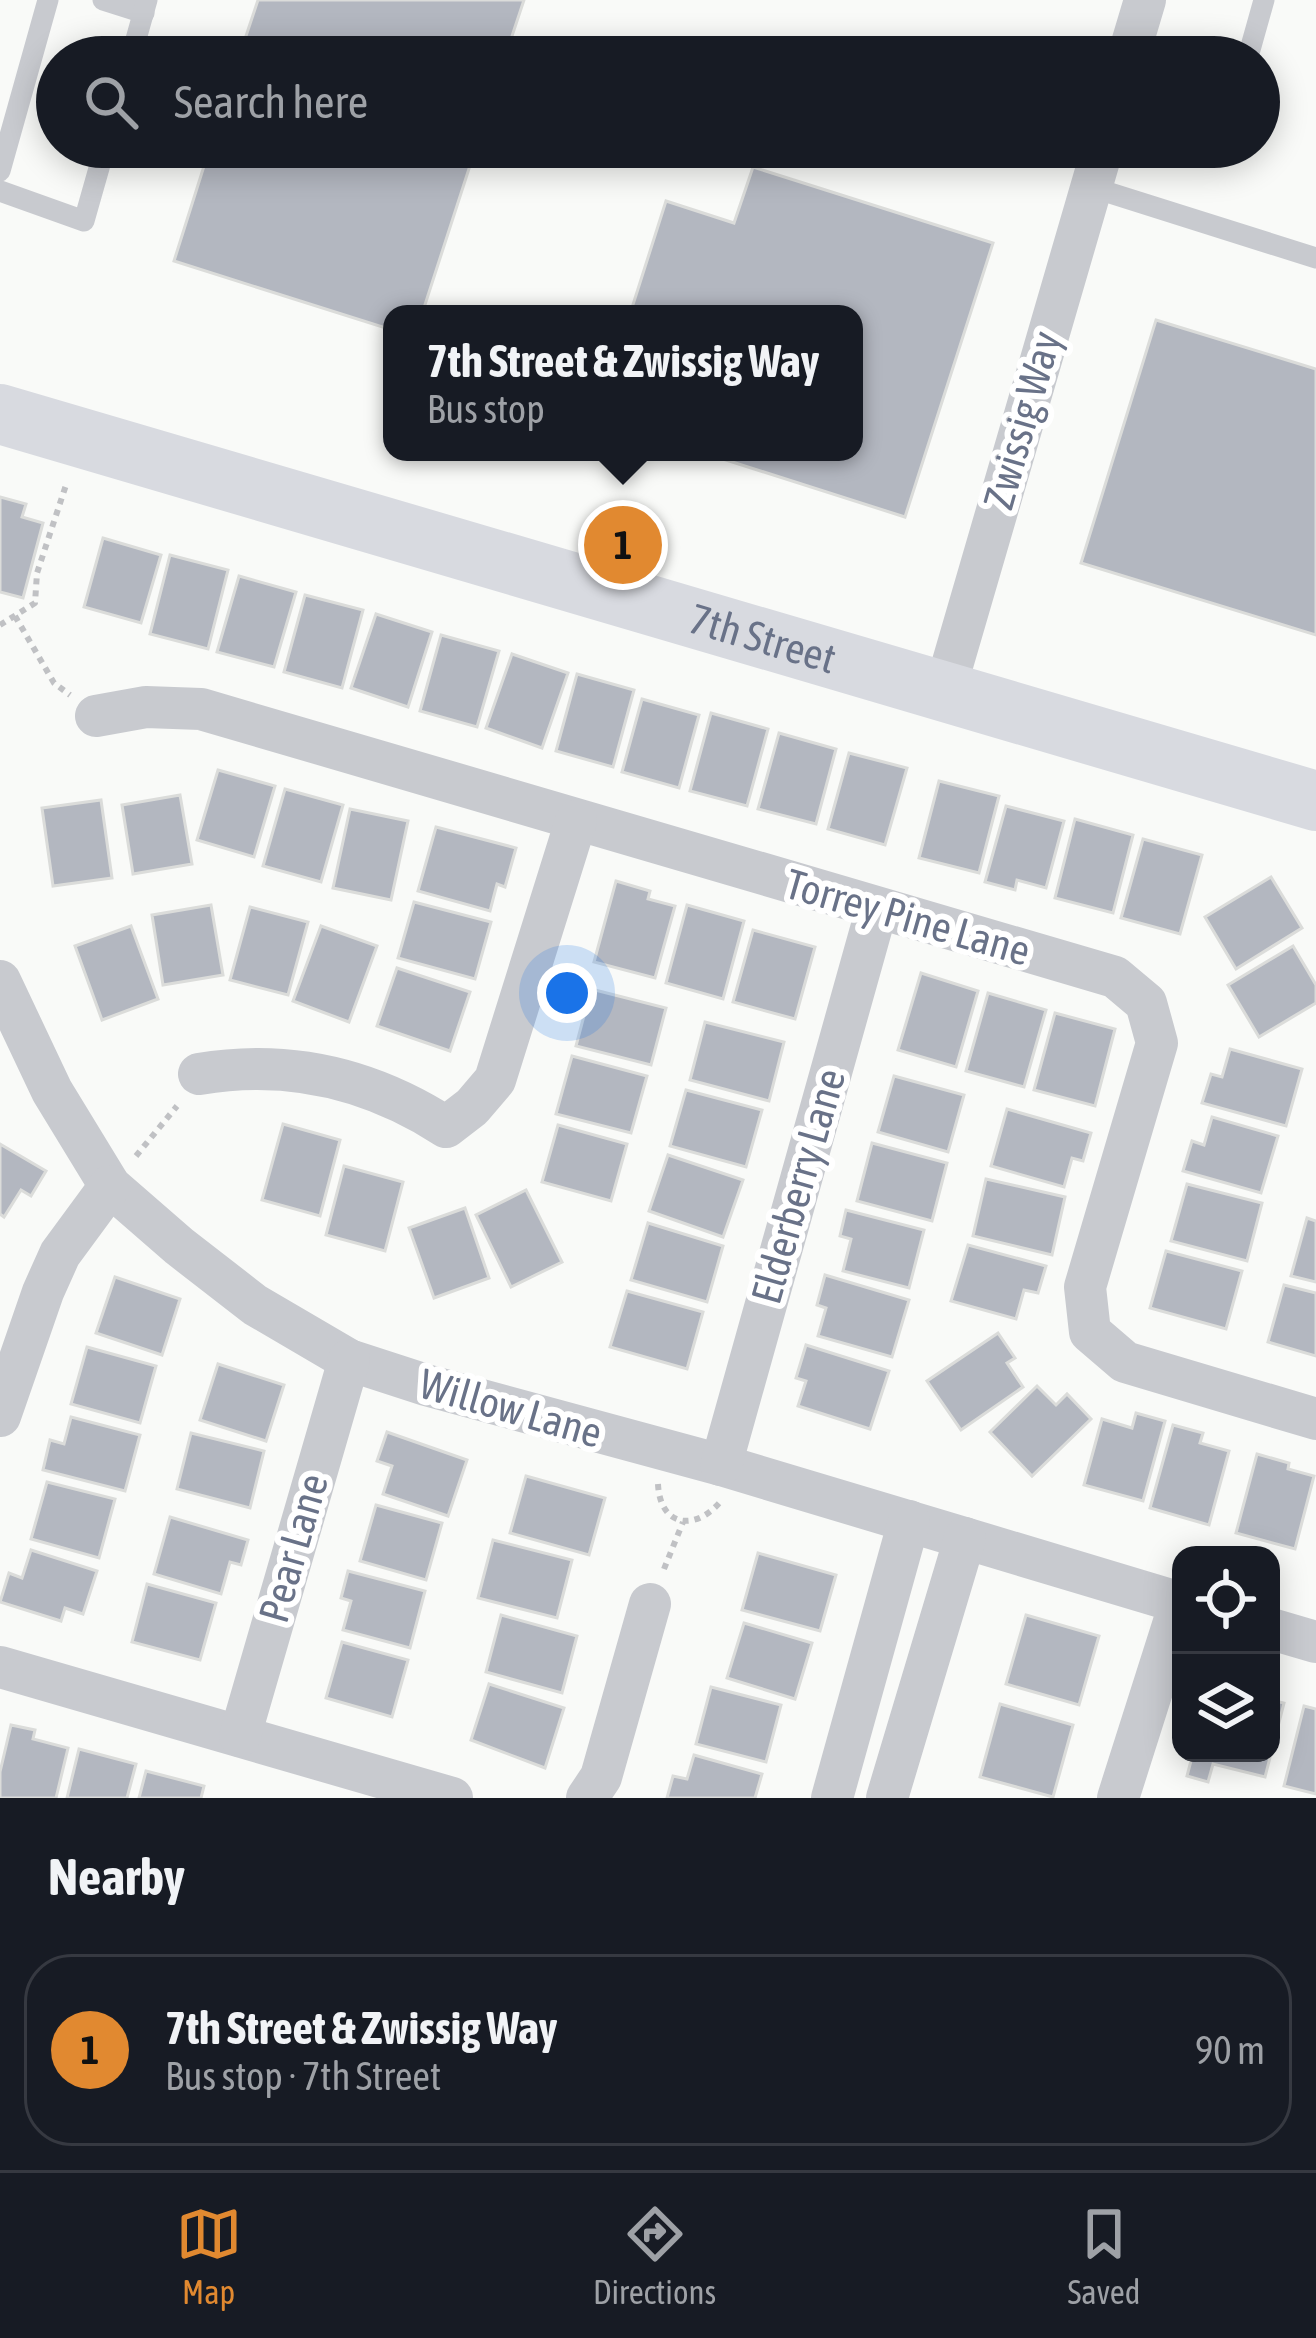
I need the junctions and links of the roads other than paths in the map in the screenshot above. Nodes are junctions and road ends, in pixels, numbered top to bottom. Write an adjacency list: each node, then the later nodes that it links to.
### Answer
1 (48, 0): 6 (lane)
2 (103, 0): 5 (lane)
3 (1145, 0): 8 (street)
4 (1264, 0): 9 (lane)
5 (146, 6): 7 (lane)
6 (38, 36)
7 (137, 36)
8 (1135, 36)
9 (1254, 36)
10 (36, 43): 14 (lane)
11 (99, 168): 15 (lane)
12 (1097, 168): 18 (street, Zwissig Way)
13 (1099, 168): 16 (lane)
14 (0, 171)
15 (0, 190)
16 (1316, 259)
17 (0, 414): 18 (street, 7th Street)
18 (944, 693): 20 (street, 7th Street)
19 (96, 716): 21 (street, Torrey Pine Lane)
20 (1316, 801)
21 (576, 821): 22 (street, Torrey Pine Lane); 24 (street)
22 (877, 908): 28 (street, Torrey Pine Lane); 29 (street, Elderberry Lane)
23 (0, 981): 25 (street, Willow Lane)
24 (199, 1074)
25 (110, 1186): 26 (street, Willow Lane); 27 (street)
26 (349, 1360): 29 (street, Willow Lane); 38 (street, Pear Lane)
27 (0, 1416)
28 (1316, 1419)
29 (721, 1465): 30 (street, Willow Lane)
30 (909, 1521): 31 (street, Willow Lane); 41 (street)
31 (965, 1538): 32 (street, Willow Lane); 42 (street)
32 (1172, 1600)
33 (650, 1604): 40 (street)
34 (1172, 1631): 43 (street)
35 (1280, 1632): 36 (street)
36 (1316, 1642)
37 (0, 1667): 38 (street)
38 (240, 1736): 39 (street)
39 (452, 1798)
40 (587, 1798)
41 (832, 1798)
42 (886, 1798)
43 (1118, 1798)

